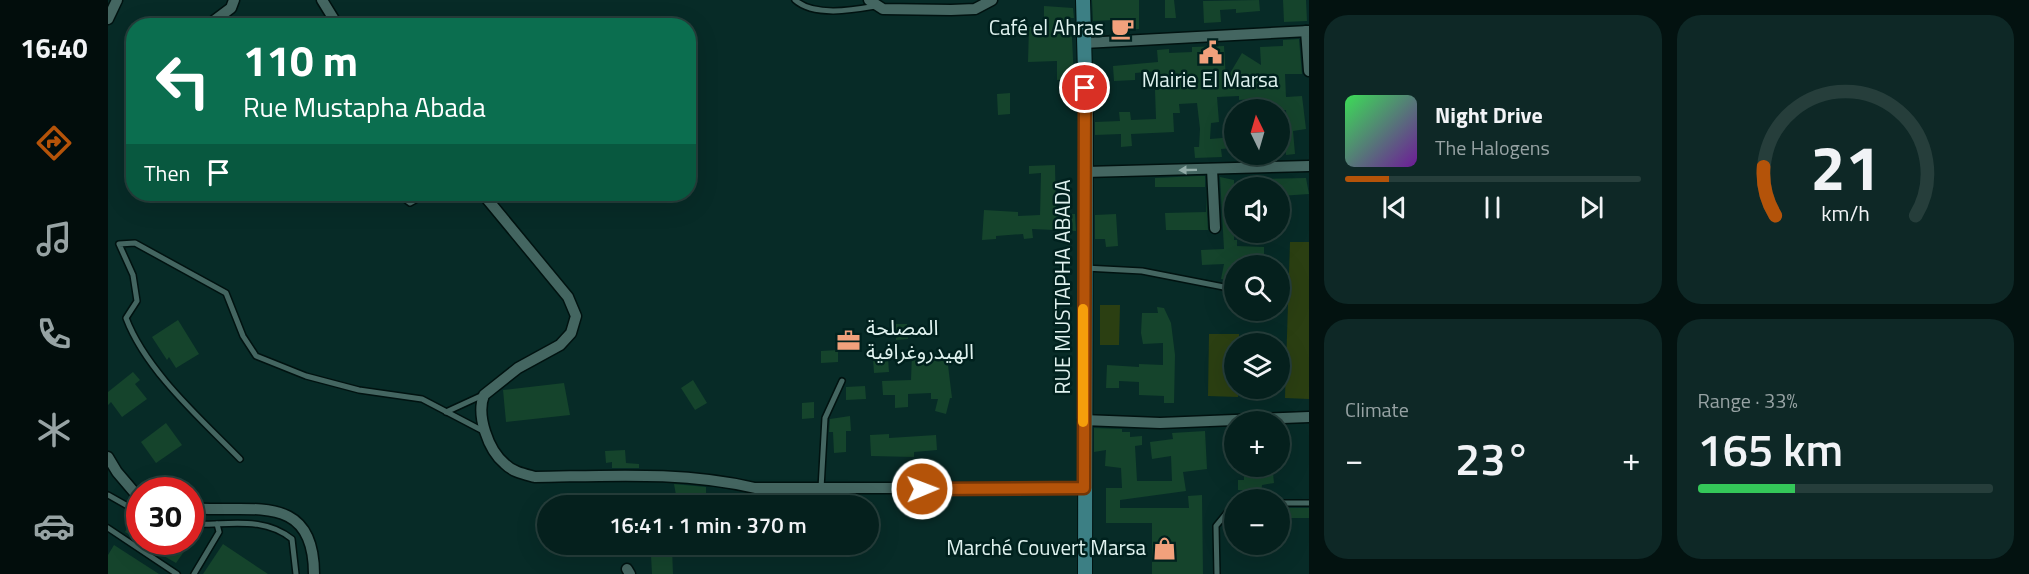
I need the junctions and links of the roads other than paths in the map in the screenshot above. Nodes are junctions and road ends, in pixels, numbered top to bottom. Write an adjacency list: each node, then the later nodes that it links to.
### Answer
1 (117, 0): 10 (street)
2 (234, 0): 8 (street)
3 (322, 0): 9 (street)
4 (795, 0): 7 (lane)
5 (992, 0): 7 (street)
6 (1083, 0): 12 (main road, RUE MUSTAPHA ABADA)
7 (872, 3)
8 (218, 18)
9 (333, 18)
10 (108, 19)
11 (1308, 31): 12 (street); 13 (street)
12 (1084, 43): 16 (main road, RUE MUSTAPHA ABADA)
13 (1309, 71)
14 (1309, 166): 15 (street)
15 (1212, 169): 16 (street, one-way to 16); 18 (street)
16 (1085, 172): 19 (main road, RUE MUSTAPHA ABADA)
17 (489, 201): 22 (street)
18 (1215, 228)
19 (1084, 268): 20 (lane); 25 (main road, RUE MUSTAPHA ABADA)
20 (1224, 287)
21 (842, 381): 31 (lane)
22 (484, 395): 23 (lane); 26 (street)
23 (446, 412): 26 (lane); 28 (lane)
24 (1309, 417): 25 (street)
25 (1083, 420): 30 (main road, RUE MUSTAPHA ABADA)
26 (487, 433): 31 (street)
27 (108, 457): 29 (street)
28 (240, 459)
29 (126, 483)
30 (1084, 488): 31 (street); 45 (main road, RUE MUSTAPHA ABADA)
31 (821, 490)
32 (108, 495): 35 (lane)
33 (1290, 503): 34 (lane)
34 (1309, 503)
35 (126, 505)
36 (204, 508): 44 (street)
37 (1224, 516): 46 (lane)
38 (204, 524): 39 (lane)
39 (217, 524): 42 (lane); 43 (lane)
40 (108, 528): 41 (lane)
41 (177, 574)
42 (194, 574)
43 (296, 574)
44 (314, 574)
45 (1084, 574)
46 (1216, 574)

